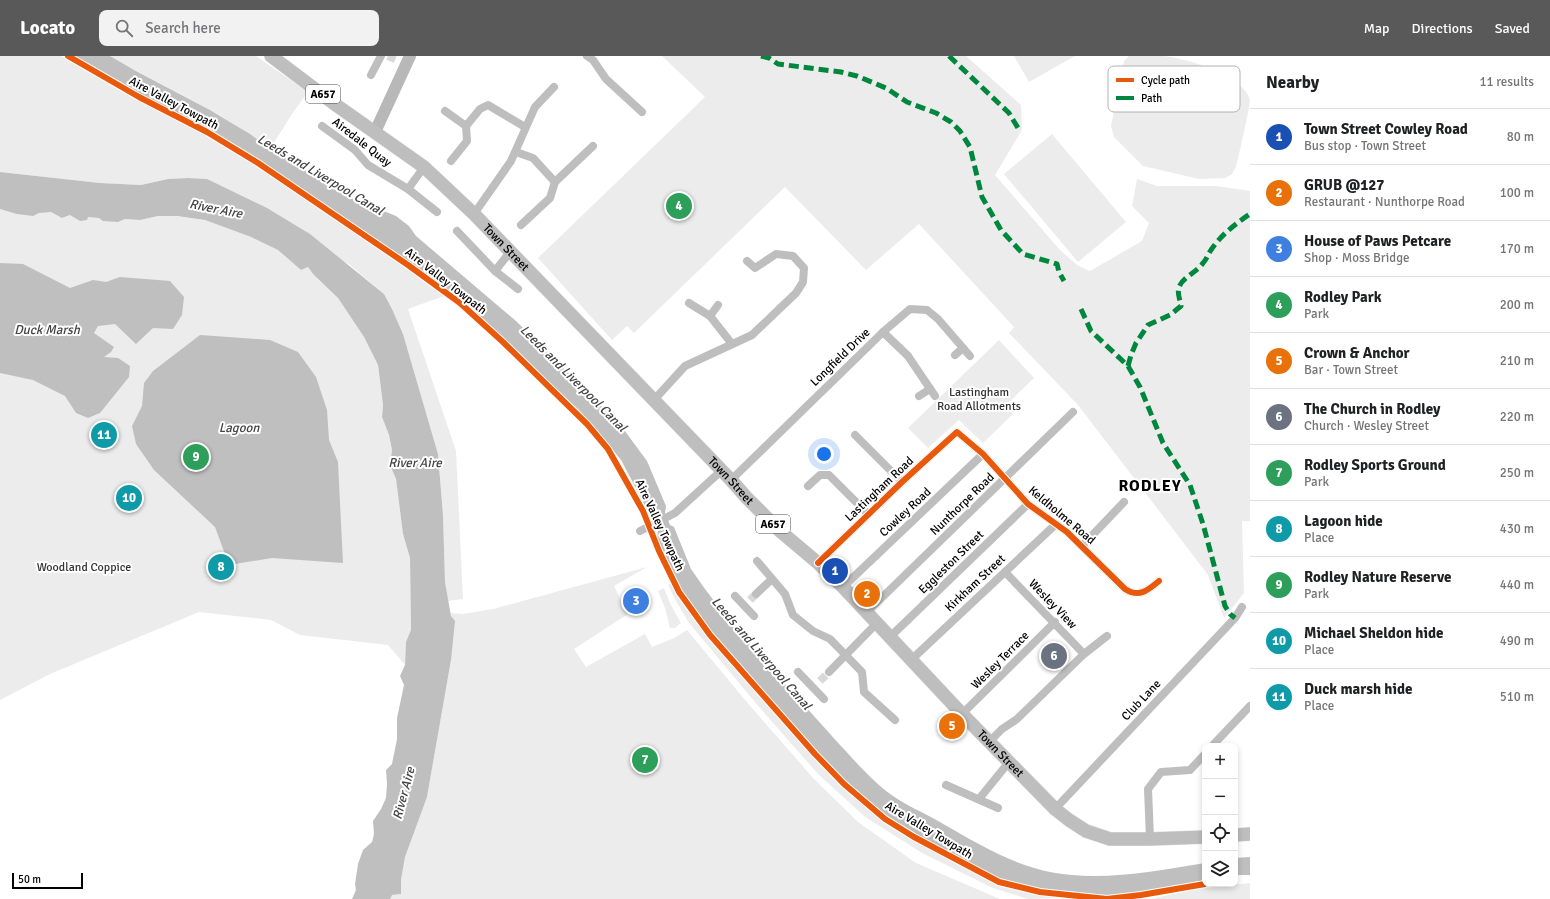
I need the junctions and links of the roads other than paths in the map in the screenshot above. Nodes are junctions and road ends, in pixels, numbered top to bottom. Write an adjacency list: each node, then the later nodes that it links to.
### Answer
1 (271, 56): 12 (main road, A657)
2 (381, 56): 5 (street)
3 (587, 56): 8 (street)
4 (405, 60): 12 (street)
5 (371, 75)
6 (554, 87): 11 (street)
7 (445, 112): 10 (street)
8 (642, 112)
9 (322, 126): 18 (street, Airedale Quay)
10 (466, 126): 11 (street); 15 (street)
11 (525, 127): 14 (street)
12 (375, 132): 16 (main road, Town Street / A657)
13 (593, 146): 17 (street)
14 (516, 152): 17 (street); 20 (street)
15 (451, 161)
16 (424, 167): 18 (street); 20 (main road, Town Street / A657)
17 (554, 182): 21 (street)
18 (408, 190): 19 (street, Airedale Quay)
19 (437, 212)
20 (474, 214): 23 (main road, Town Street / A657)
21 (521, 225)
22 (457, 231): 25 (street)
23 (510, 252): 25 (street); 38 (main road, Town Street / A657)
24 (747, 260): 31 (street)
25 (495, 271): 26 (street)
26 (518, 289)
27 (689, 303): 29 (street)
28 (718, 305): 29 (street)
29 (710, 316): 31 (street)
30 (883, 332): 32 (street, Longfield Drive); 35 (street); 43 (street, Longfield Drive)
31 (732, 344): 38 (street)
32 (963, 348): 33 (street); 34 (street, Longfield Drive)
33 (955, 355)
34 (970, 356)
35 (930, 389): 36 (street); 37 (street)
36 (919, 396)
37 (935, 396)
38 (654, 400): 43 (main road, Town Street / A657)
39 (1074, 412): 44 (street, Nunthorpe Road)
40 (957, 432): 42 (street, Keldholme Road); 45 (street, Lastingham Road)
41 (855, 435): 45 (street)
42 (983, 454): 44 (street, Keldholme Road); 58 (street, Cowley Road)
43 (726, 476): 51 (street, Longfield Drive); 54 (main road, Town Street / A657)
44 (1005, 478): 48 (street, Keldholme Road); 62 (street, Nunthorpe Road)
45 (902, 482): 49 (street, Lastingham Road)
46 (808, 486): 49 (street)
47 (1124, 502): 52 (street)
48 (1028, 504): 50 (street, Keldholme Road); 67 (street, Eggleston Street)
49 (868, 514): 54 (street, Lastingham Road)
50 (1056, 524): 52 (street, Keldholme Road); 55 (street, Kirkham Street)
51 (640, 531)
52 (1083, 546): 57 (street, Keldholme Road)
53 (757, 561): 56 (street)
54 (818, 563): 58 (main road, Town Street / A657)
55 (1005, 572): 64 (street, Wesley View); 70 (street, Kirkham Street)
56 (772, 579): 59 (street); 69 (street)
57 (1159, 581)
58 (843, 587): 62 (main road, Town Street / A657)
59 (756, 594)
60 (735, 596): 63 (street)
61 (1242, 607): 86 (street, Club Lane)
62 (867, 612): 65 (main road, Town Street / A657)
63 (754, 616)
64 (1055, 622): 68 (street, Wesley View); 77 (street, Wesley Terrace)
65 (878, 623): 67 (main road, Town Street / A657); 69 (street)
66 (1107, 636): 68 (street)
67 (890, 638): 70 (main road, Town Street / A657)
68 (1084, 654): 79 (street)
69 (846, 655): 72 (street); 78 (street)
70 (911, 660): 77 (main road, Town Street / A657)
71 (798, 672): 74 (street)
72 (829, 672)
73 (820, 681): 74 (street)
74 (813, 687): 75 (street)
75 (824, 699)
76 (1250, 706): 80 (street)
77 (962, 714): 79 (main road, Town Street / A657)
78 (895, 720)
79 (990, 741): 82 (main road, Town Street / A657)
80 (1215, 743)
81 (1202, 757): 90 (street)
82 (1009, 762): 84 (street); 86 (main road, Town Street / A657)
83 (946, 785): 84 (street)
84 (979, 799): 85 (street)
85 (998, 808)
86 (1055, 809): 90 (main road, Town Street / A657)
87 (1250, 834): 88 (main road)
88 (1238, 835)
89 (1202, 837): 90 (main road, Town Street / A657)
90 (1150, 839)

